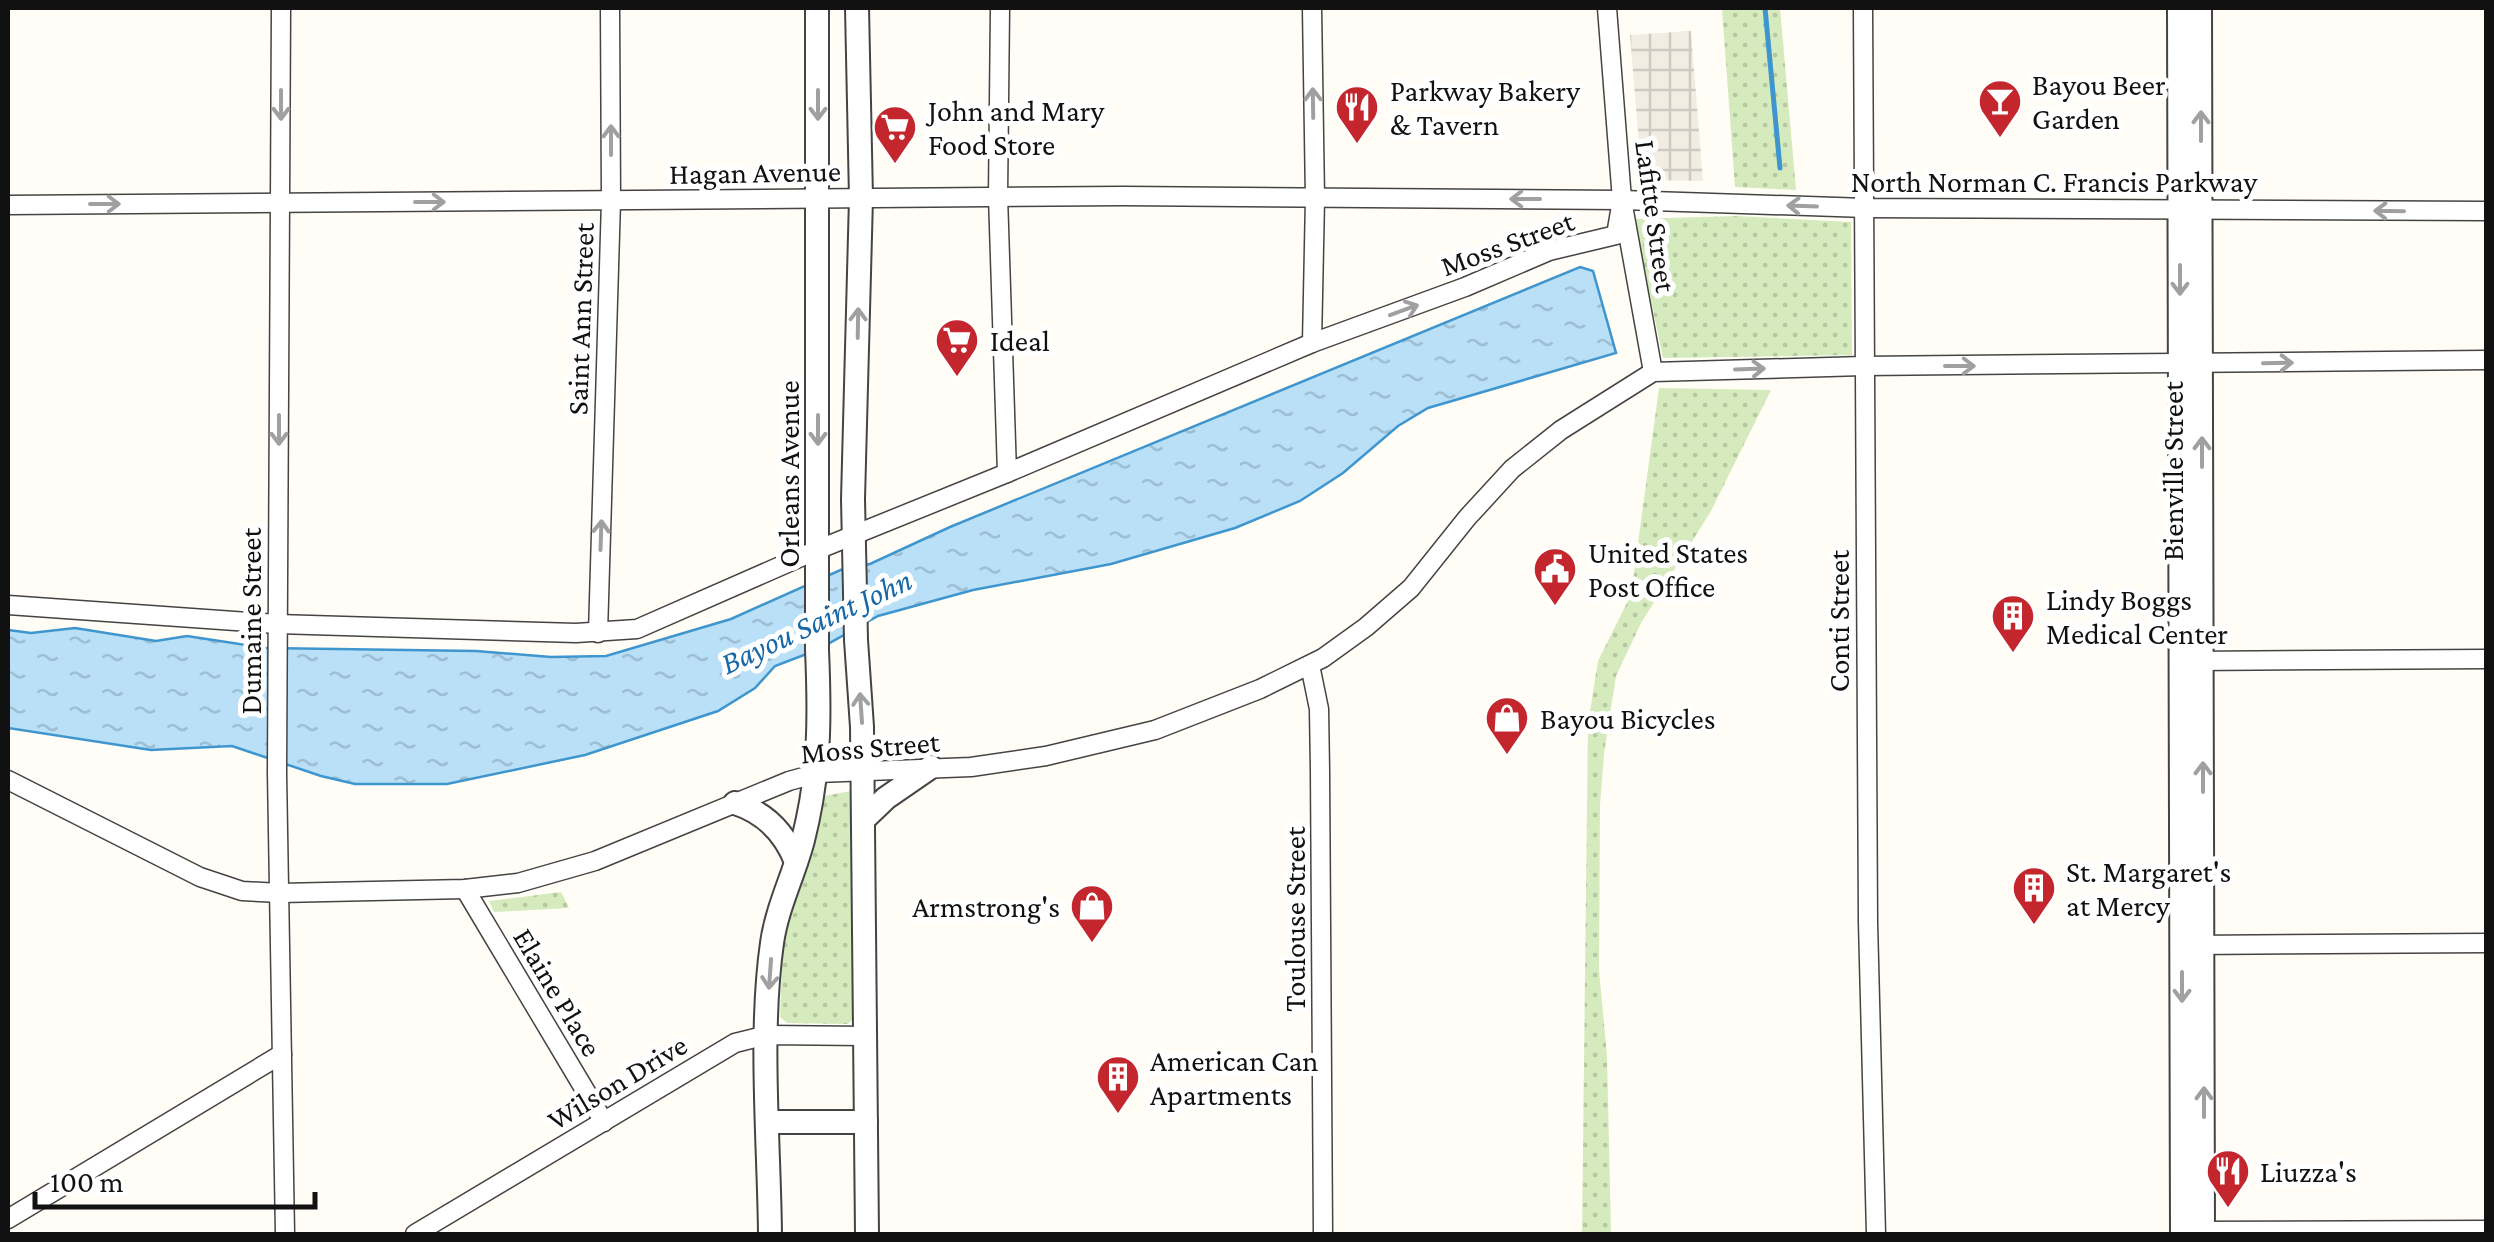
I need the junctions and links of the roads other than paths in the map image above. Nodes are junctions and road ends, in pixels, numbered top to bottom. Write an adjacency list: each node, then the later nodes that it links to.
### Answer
1 (280, 8): 17 (street, Dumaine Street, one-way to 17)
2 (610, 8): 16 (street, Saint Ann Street, one-way to 2)
3 (818, 8): 12 (street, Orleans Avenue, one-way to 12)
4 (857, 8): 13 (street)
5 (1000, 8): 11 (street)
6 (1312, 8): 14 (street, one-way to 6)
7 (1607, 8): 15 (street, Lafitte Street)
8 (1863, 8): 19 (street, Conti Street)
9 (2179, 8): 20 (street, Bienville Street)
10 (2200, 8): 20 (street, Bienville Street, one-way to 10)
11 (998, 196): 13 (street, Hagan Avenue); 14 (street, Hagan Avenue); 27 (street)
12 (819, 198): 13 (street, Hagan Avenue); 16 (street, Hagan Avenue); 29 (street, Orleans Avenue, one-way to 29)
13 (861, 198): 28 (street, one-way to 13)
14 (1315, 199): 15 (street, Hagan Avenue, one-way to 14); 22 (street)
15 (1622, 200): 19 (street, North Norman C. Francis Parkway, one-way to 15); 22 (street, Moss Street, one-way to 15); 26 (street, Lafitte Street)
16 (611, 201): 17 (street, Hagan Avenue, one-way to 16); 32 (street, Saint Ann Street, one-way to 16)
17 (280, 203): 18 (street, Hagan Avenue, one-way to 17); 31 (street, Dumaine Street, one-way to 31)
18 (8, 205)
19 (1866, 208): 20 (street, North Norman C. Francis Parkway); 25 (street, Conti Street)
20 (2190, 209): 21 (street, North Norman C. Francis Parkway, one-way to 20); 24 (street, Bienville Street)
21 (2486, 212)
22 (1312, 343): 27 (street, Moss Street)
23 (2486, 360): 24 (street, one-way to 23)
24 (2191, 364): 25 (street, one-way to 24); 34 (street, Bienville Street)
25 (1863, 366): 26 (street, one-way to 25); 61 (street, Conti Street)
26 (1653, 372): 35 (street, Moss Street)
27 (1007, 474): 28 (street, Moss Street)
28 (854, 535): 29 (street, Moss Street); 37 (street, one-way to 28)
29 (817, 561): 32 (street, Moss Street); 38 (street, Orleans Avenue)
30 (8, 605): 31 (street, Moss Street)
31 (277, 624): 32 (street, Moss Street); 44 (street, Dumaine Street)
32 (598, 633)
33 (2486, 659): 34 (street)
34 (2192, 661): 46 (street, Bienville Street)
35 (1310, 665): 36 (street, Moss Street); 60 (street, Toulouse Street)
36 (931, 767): 37 (street, Moss Street); 41 (street)
37 (862, 768): 38 (street, Moss Street); 41 (street)
38 (818, 773): 40 (street, Moss Street); 42 (street, Orleans Avenue)
39 (8, 780): 44 (street, Moss Street)
40 (735, 803): 42 (street); 43 (street, Moss Street)
41 (863, 820): 48 (street)
42 (796, 862): 47 (street, Orleans Avenue, one-way to 47)
43 (465, 889): 44 (street, Moss Street); 50 (street, Elaine Place)
44 (280, 893): 49 (street, Dumaine Street)
45 (2486, 942): 46 (street)
46 (2193, 945): 55 (street, Bienville Street)
47 (767, 1035): 48 (street, Wilson Drive); 50 (street, Wilson Drive); 51 (street, Orleans Avenue)
48 (865, 1036): 52 (street)
49 (282, 1054): 53 (street); 56 (street, Dumaine Street)
50 (604, 1122): 57 (street, Wilson Drive)
51 (768, 1122): 52 (street); 58 (street, Orleans Avenue)
52 (866, 1122): 59 (street)
53 (8, 1218)
54 (2486, 1230): 55 (street)
55 (2193, 1233)
56 (285, 1234)
57 (415, 1234)
58 (770, 1234)
59 (866, 1234)
60 (1322, 1234)
61 (1876, 1234)

